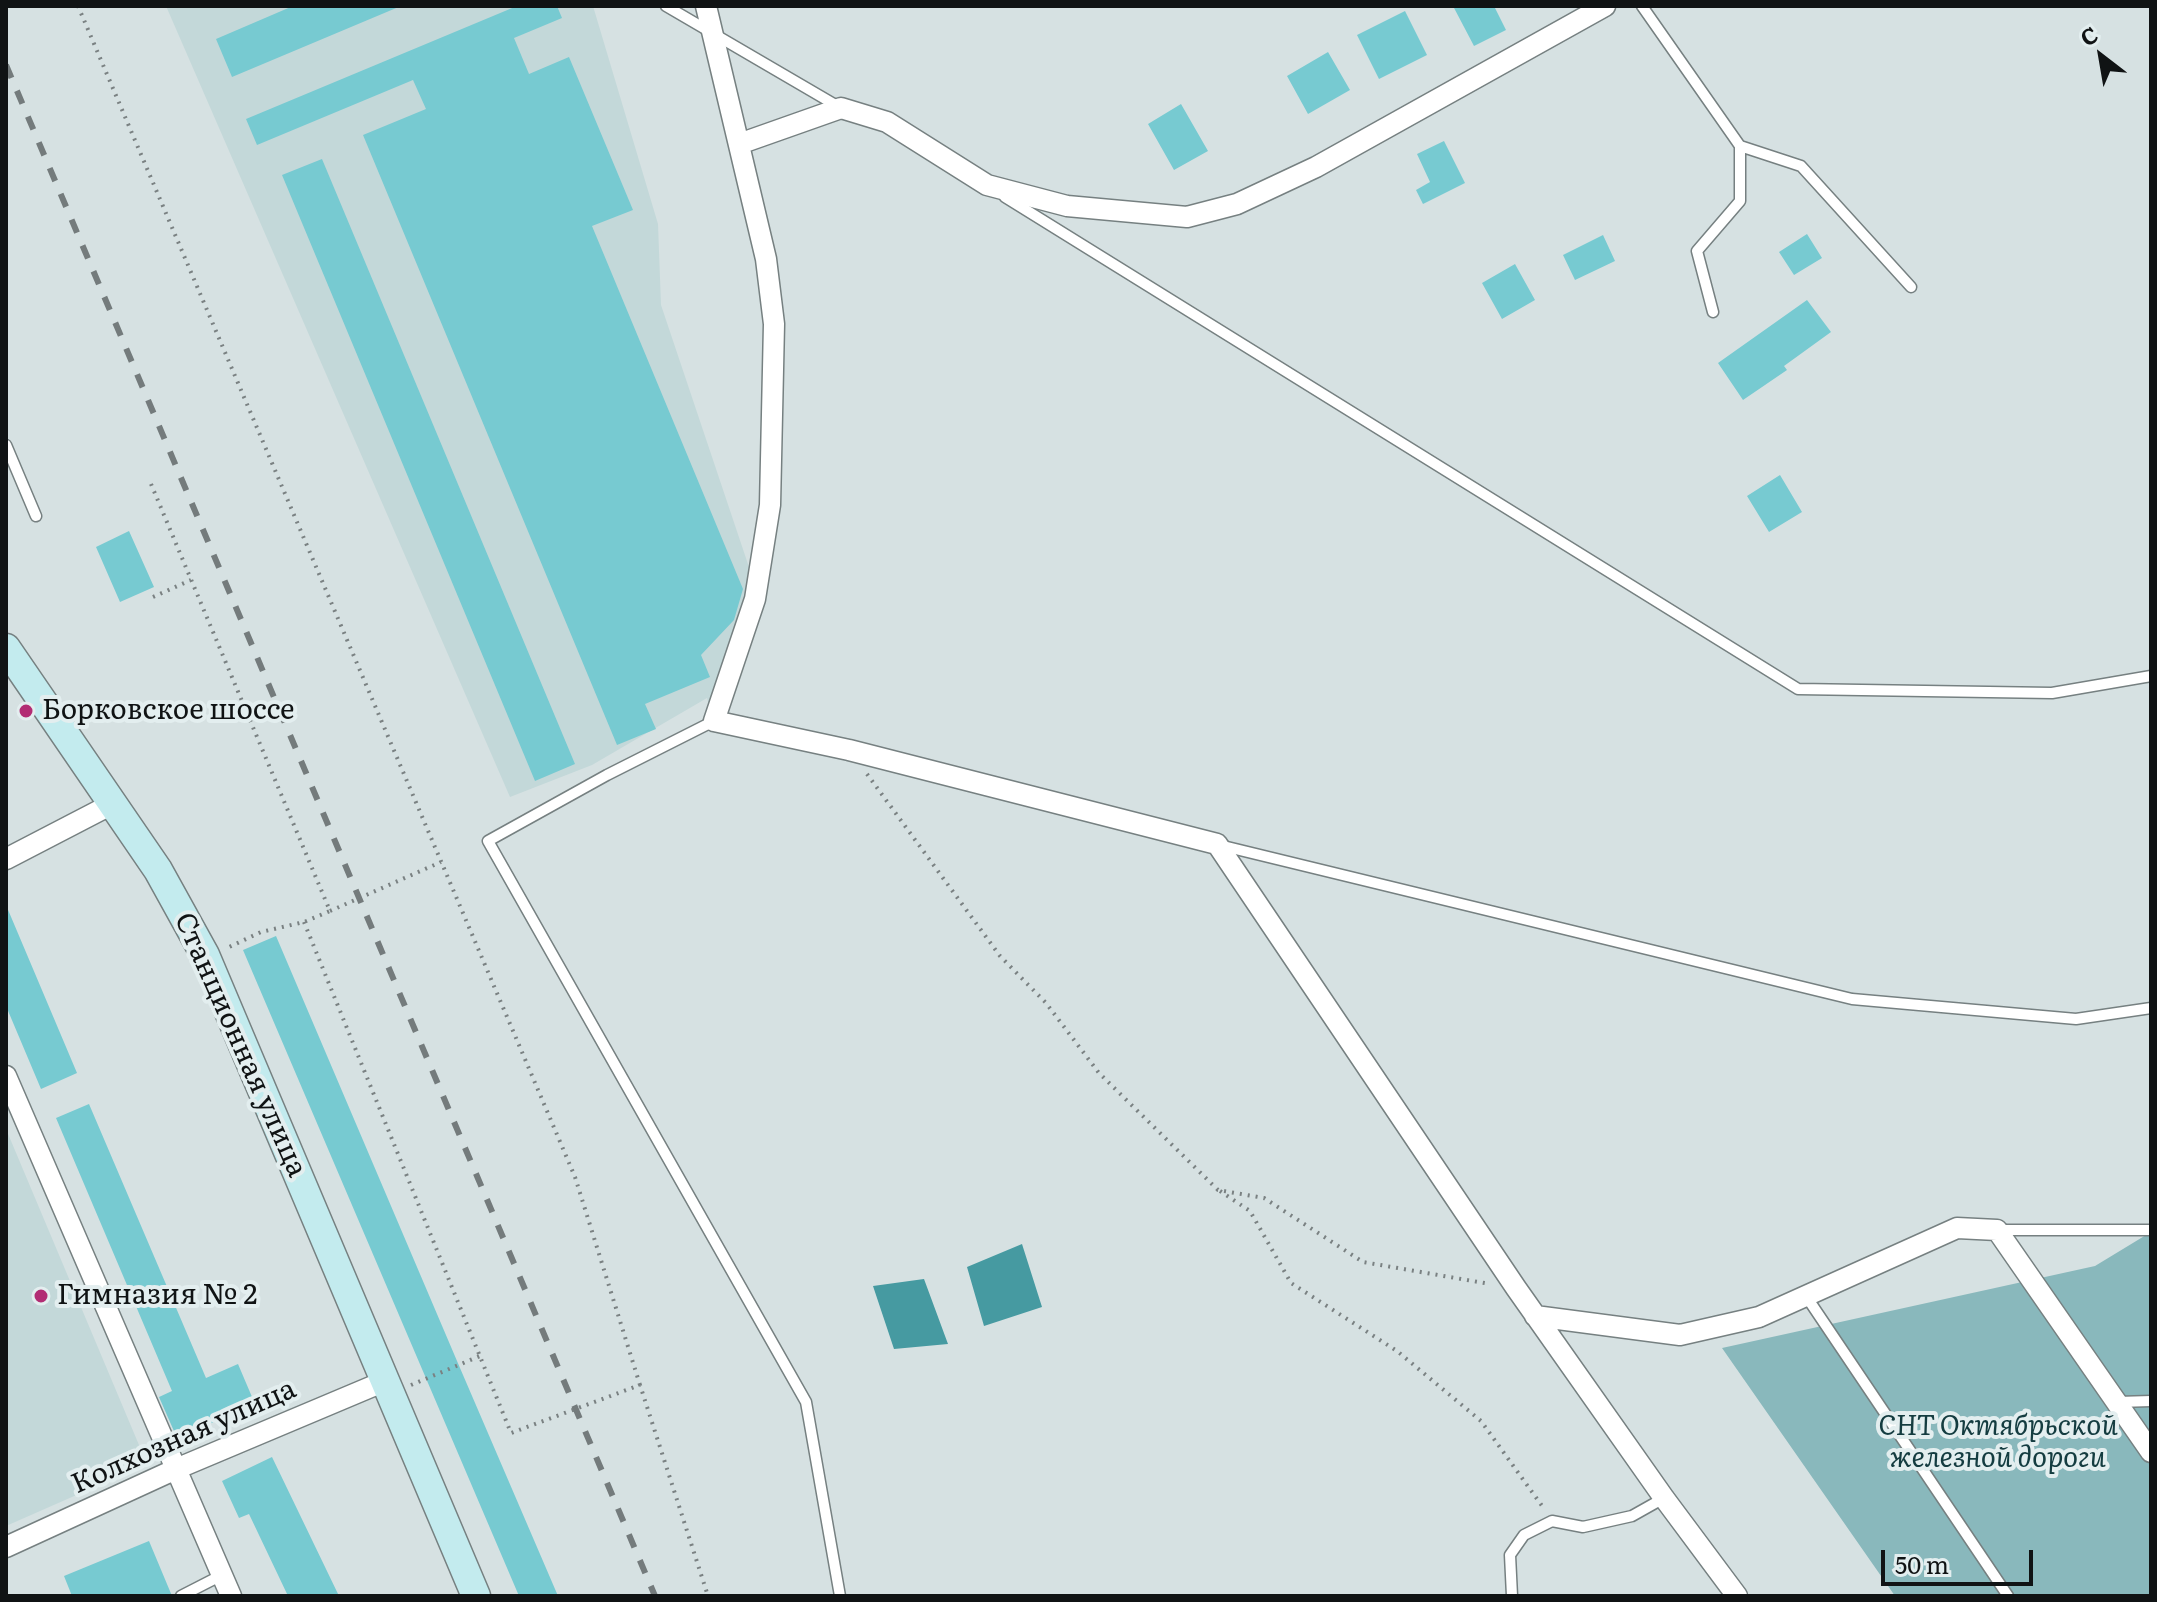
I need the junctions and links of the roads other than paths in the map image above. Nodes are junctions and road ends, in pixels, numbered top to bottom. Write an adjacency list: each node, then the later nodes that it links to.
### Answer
1 (666, 6): 5 (lane)
2 (706, 6): 5 (street)
3 (1605, 6): 9 (street)
4 (1642, 6): 8 (lane)
5 (713, 35): 6 (lane); 7 (street)
6 (841, 108): 7 (street); 9 (street)
7 (739, 144): 16 (street)
8 (1740, 146): 10 (lane); 11 (lane)
9 (987, 185): 15 (lane)
10 (1911, 287)
11 (1713, 312)
12 (6, 445): 13 (lane)
13 (36, 516)
14 (6, 648): 17 (main road, Станционная улица)
15 (2151, 676)
16 (714, 721): 18 (street); 37 (lane)
17 (112, 804): 19 (street); 26 (main road, Станционная улица)
18 (1217, 844): 20 (lane); 25 (street)
19 (6, 859)
20 (2151, 1008)
21 (6, 1076): 30 (street)
22 (1997, 1230): 23 (lane); 24 (street); 28 (street)
23 (2151, 1230)
24 (1806, 1296): 25 (street); 40 (lane)
25 (1535, 1316): 31 (street)
26 (387, 1387): 30 (street, Колхозная улица); 36 (main road)
27 (2151, 1401): 28 (lane)
28 (2116, 1402): 29 (street)
29 (2151, 1452)
30 (176, 1469): 32 (street, Колхозная улица); 33 (street)
31 (1664, 1498): 38 (lane); 39 (street)
32 (6, 1547)
33 (222, 1575): 34 (lane); 35 (street)
34 (181, 1596)
35 (231, 1596)
36 (476, 1596)
37 (840, 1596)
38 (1512, 1596)
39 (1737, 1596)
40 (2008, 1596)

